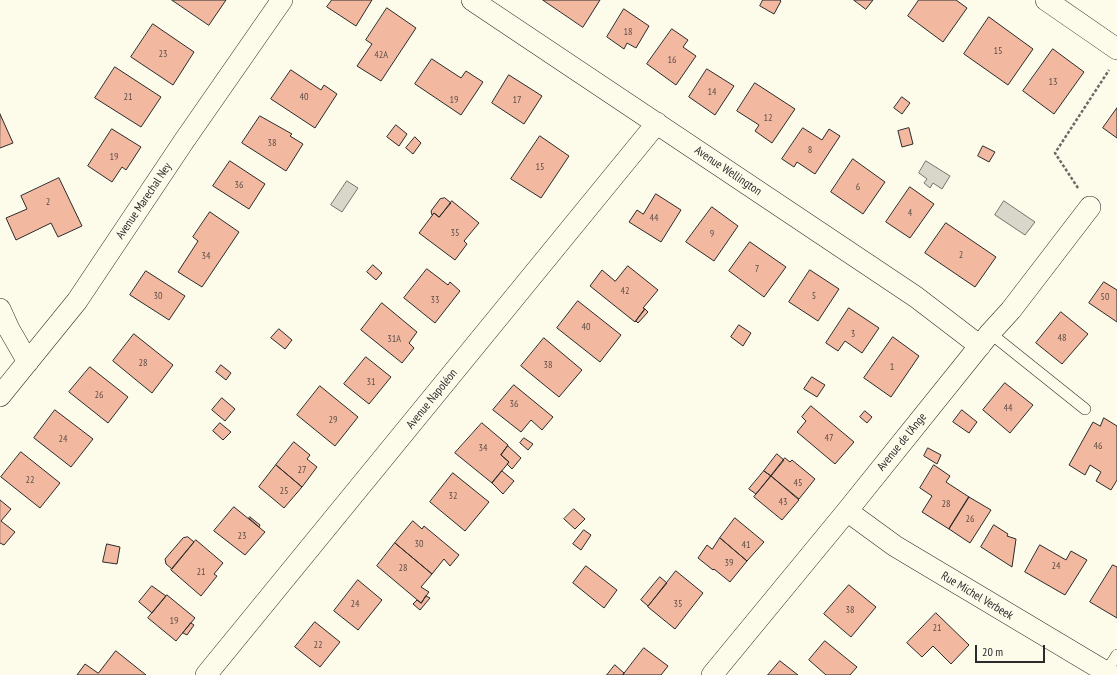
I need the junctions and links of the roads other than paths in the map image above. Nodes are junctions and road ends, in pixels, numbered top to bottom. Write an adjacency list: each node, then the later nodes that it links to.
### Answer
1 (282, 0): 9 (street, Avenue Marechal Ney)
2 (472, 0): 5 (street, Avenue Wellington)
3 (1046, 0): 4 (street)
4 (1117, 49)
5 (657, 123): 8 (street, Avenue Wellington); 15 (street, Avenue Napoléon)
6 (1090, 207): 8 (street, Avenue de l'Ange)
7 (0, 309): 9 (street)
8 (985, 340): 11 (lane); 12 (street, Avenue de l'Ange)
9 (28, 362): 10 (street, Avenue Marechal Ney)
10 (0, 396)
11 (1085, 409)
12 (847, 512): 14 (street, Rue Michel Verbeek); 16 (street, Avenue de l'Ange)
13 (1117, 654): 14 (lane)
14 (1108, 673)
15 (206, 675)
16 (712, 675)

